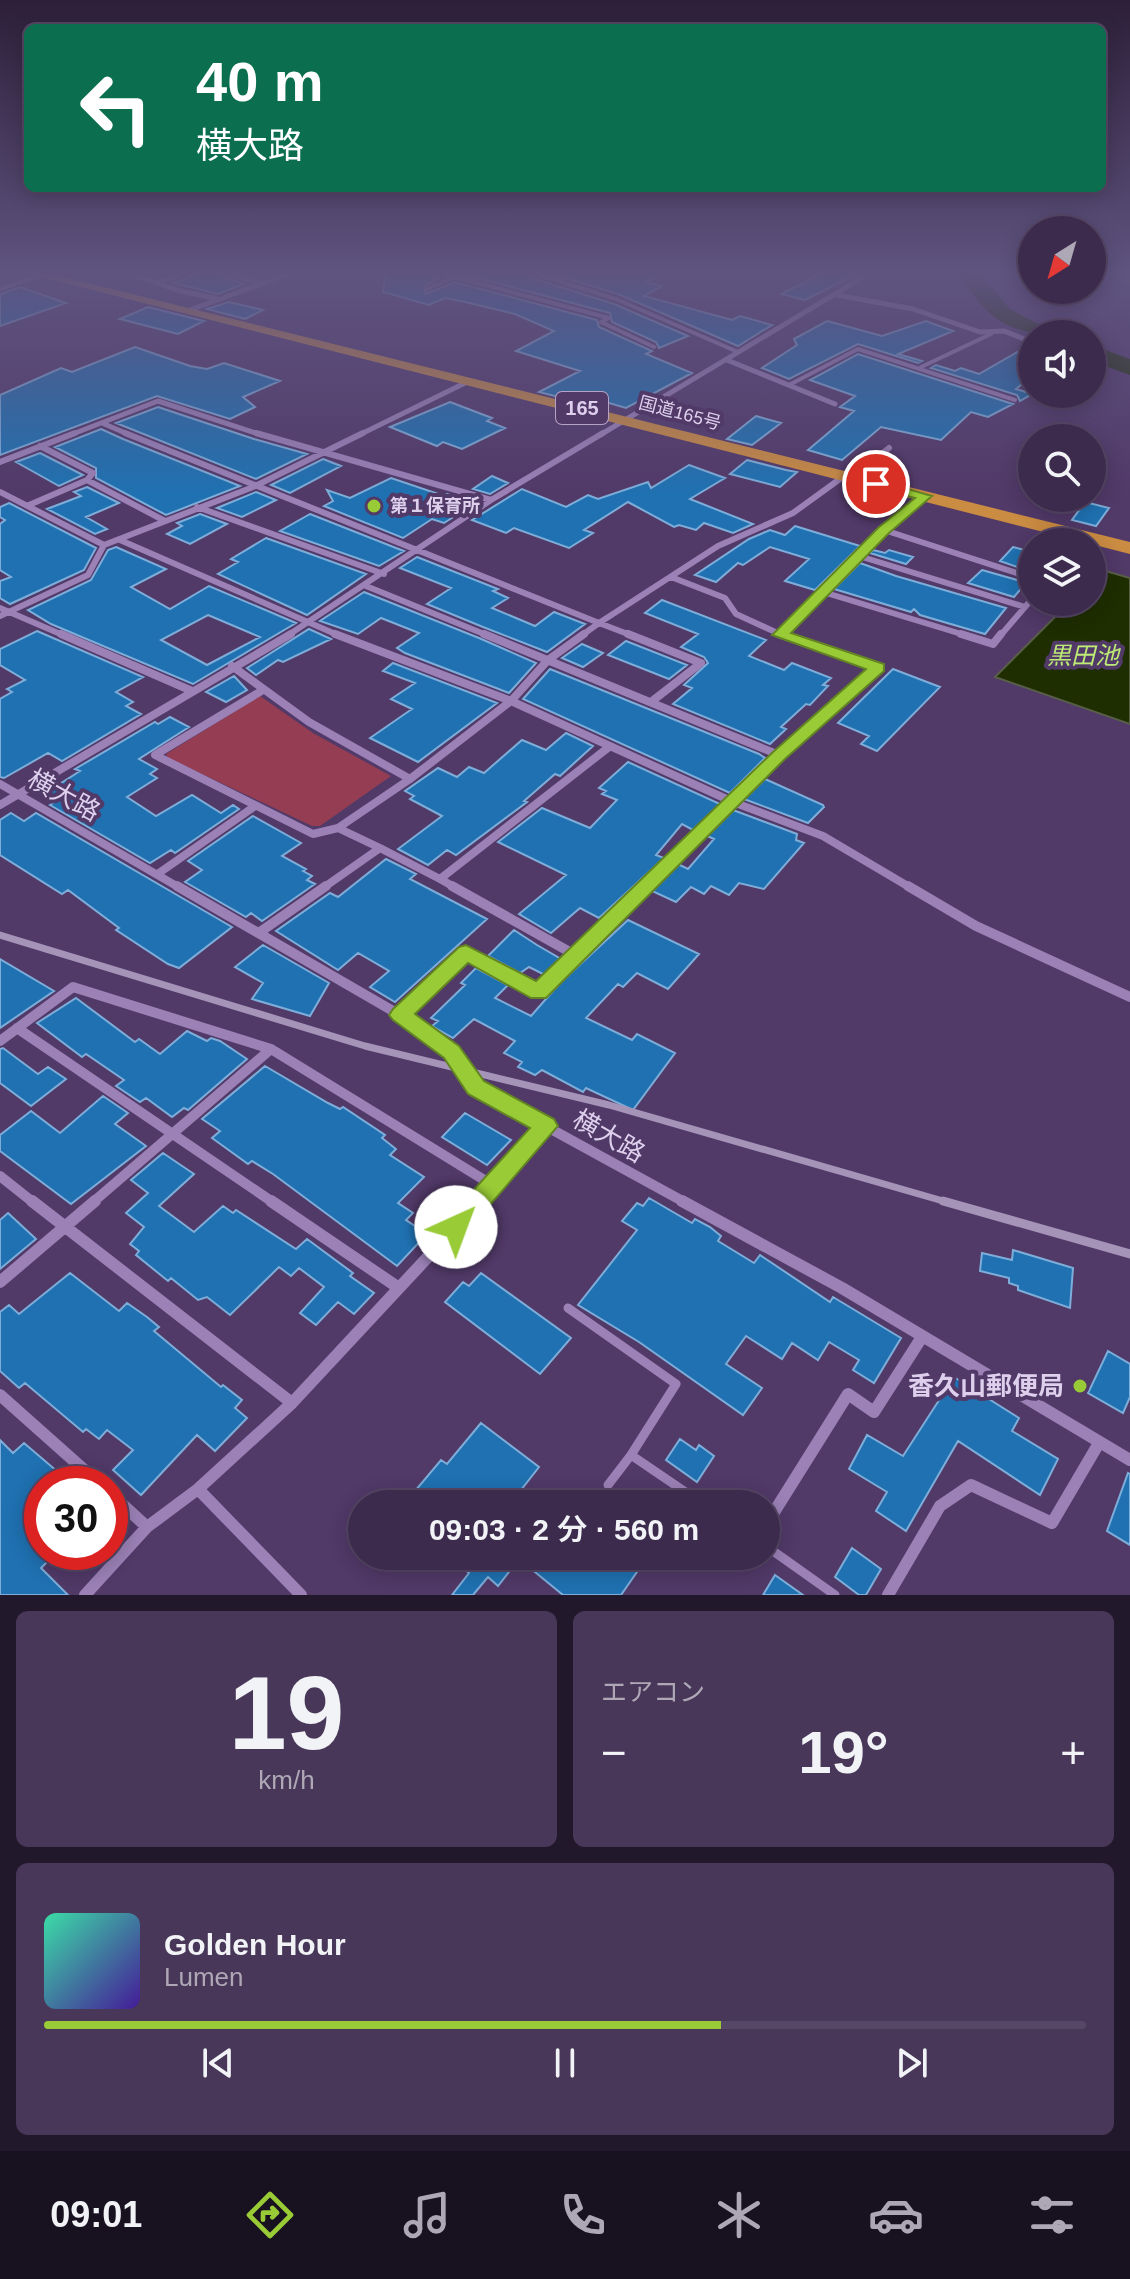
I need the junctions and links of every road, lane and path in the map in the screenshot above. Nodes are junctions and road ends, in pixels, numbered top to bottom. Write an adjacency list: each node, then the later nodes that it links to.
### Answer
1 (334, 347): 8 (highway, 国道165号 / 165)
2 (727, 347): 5 (lane)
3 (746, 347): 5 (street)
4 (963, 347): 7 (lane)
5 (738, 352): 6 (street)
6 (727, 360): 9 (street); 12 (street)
7 (921, 367): 9 (lane); 10 (lane)
8 (469, 381): 12 (highway, 国道165号 / 165); 16 (street)
9 (789, 385): 11 (street)
10 (1015, 400)
11 (835, 404)
12 (622, 418): 18 (highway, 国道165号 / 165); 23 (street)
13 (102, 423): 14 (street); 16 (street); 20 (street)
14 (40, 446): 17 (street); 19 (street)
15 (889, 448): 18 (street)
16 (321, 454): 20 (street); 23 (street)
17 (0, 462)
18 (848, 477): 22 (highway, 国道165号 / 165); 35 (street)
19 (87, 480): 24 (street); 26 (street)
20 (253, 487): 25 (street); 31 (street)
21 (0, 492): 24 (street)
22 (925, 496): 27 (street); 30 (highway, 国道165号 / 165)
23 (491, 500): 31 (street)
24 (29, 505): 29 (street)
25 (197, 507): 26 (street); 34 (street)
26 (165, 521): 28 (street)
27 (884, 530): 32 (street); 33 (street)
28 (120, 540): 29 (street); 42 (street)
29 (104, 545): 39 (street)
30 (1130, 548)
31 (420, 550): 34 (street); 41 (street)
32 (859, 556): 37 (street); 38 (street)
33 (1018, 573)
34 (384, 574): 36 (street)
35 (671, 577): 41 (street); 43 (street)
36 (366, 586): 42 (street); 44 (street)
37 (823, 592): 40 (street); 43 (street)
38 (1018, 605)
39 (3, 612): 47 (street)
40 (1018, 615)
41 (599, 623): 44 (street); 49 (street)
42 (308, 624): 45 (street); 48 (street)
43 (780, 635): 51 (street)
44 (548, 660): 48 (street); 49 (street)
45 (232, 666): 46 (street); 47 (street)
46 (263, 690): 52 (street); 57 (street)
47 (192, 691): 54 (street)
48 (511, 701): 50 (street); 52 (street)
49 (651, 702): 51 (street)
50 (609, 747): 55 (street); 61 (street)
51 (779, 755): 55 (street)
52 (410, 779): 58 (street)
53 (0, 784): 54 (street, 横大路)
54 (17, 794): 56 (street); 60 (street, 横大路)
55 (733, 802): 63 (street); 64 (street)
56 (0, 805)
57 (255, 806): 58 (street); 60 (street)
58 (338, 828): 59 (street)
59 (380, 848): 61 (street); 62 (street)
60 (159, 873): 62 (street, 横大路)
61 (440, 879): 63 (street)
62 (260, 932): 65 (street, 横大路)
63 (577, 956): 65 (street)
64 (1130, 997)
65 (400, 1015): 69 (street, 横大路)
66 (17, 1028): 67 (street); 68 (street); 70 (street)
67 (0, 1041)
68 (271, 1049): 70 (street); 72 (street)
69 (546, 1126): 72 (street); 77 (street, 横大路)
70 (172, 1133): 73 (street); 75 (street)
71 (0, 1176): 73 (street)
72 (494, 1186): 75 (street)
73 (64, 1225): 74 (street); 79 (street)
74 (0, 1282)
75 (399, 1288): 79 (street)
76 (568, 1308): 81 (lane)
77 (922, 1337): 80 (street, 横大路); 87 (street)
78 (0, 1395): 83 (street)
79 (292, 1403): 85 (street)
80 (1099, 1443): 82 (street, 横大路); 94 (street)
81 (631, 1455): 84 (lane); 86 (lane)
82 (1130, 1460)
83 (80, 1466)
84 (608, 1485)
85 (198, 1489): 89 (street); 92 (street)
86 (682, 1490)
87 (780, 1503)
88 (128, 1510): 89 (street)
89 (147, 1527): 91 (street)
90 (780, 1556): 93 (lane)
91 (85, 1595)
92 (301, 1595)
93 (835, 1595)
94 (888, 1595)

